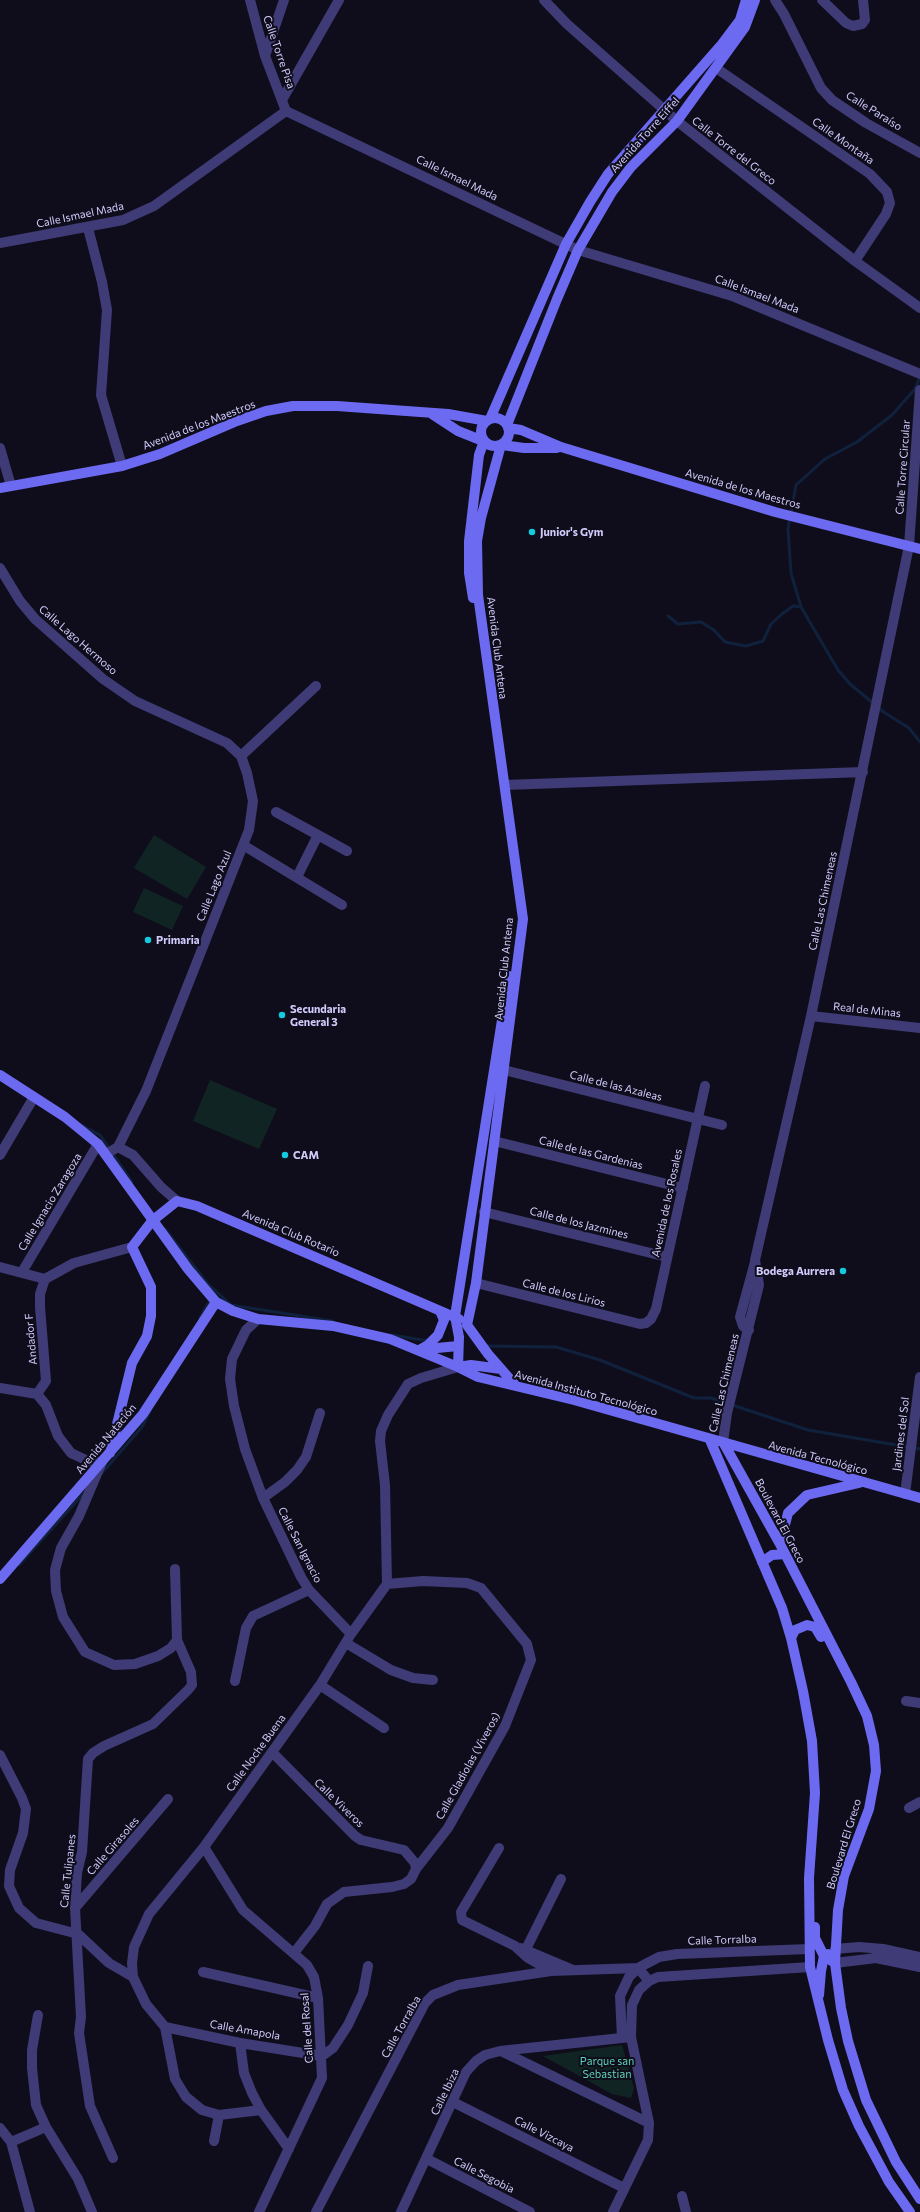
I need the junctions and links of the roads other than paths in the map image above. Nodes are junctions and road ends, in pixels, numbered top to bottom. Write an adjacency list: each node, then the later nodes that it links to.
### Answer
1 (250, 0): 10 (street, Calle Torre Pisa)
2 (284, 0): 10 (street)
3 (339, 0): 12 (street)
4 (544, 0): 13 (street, Calle Torre del Greco)
5 (746, 0): 13 (street, Avenida Torre Eiffel)
6 (755, 0): 11 (street, Avenida Torre Eiffel)
7 (775, 0): 16 (street, Calle Paraíso)
8 (822, 0): 9 (street)
9 (863, 0)
10 (265, 56): 12 (street, Calle Torre Pisa)
11 (716, 68): 15 (street, Avenida Torre Eiffel); 21 (street, Calle Montaña)
12 (282, 100): 14 (street, Calle Torre Pisa)
13 (665, 110): 15 (street, Calle Torre del Greco); 19 (street, Avenida Torre Eiffel)
14 (286, 111): 17 (street, Calle Ismael Mada); 19 (street, Calle Ismael Mada)
15 (677, 121): 20 (street, Avenida Torre Eiffel); 21 (street, Calle Torre del Greco)
16 (920, 153)
17 (88, 228): 18 (street, Calle Ismael Mada); 32 (street)
18 (0, 243)
19 (566, 244): 20 (street, Calle Ismael Mada); 26 (street, Avenida Torre Eiffel)
20 (578, 250): 23 (street, Calle Ismael Mada); 27 (street, Avenida Torre Eiffel)
21 (855, 261): 22 (street, Calle Torre del Greco)
22 (920, 308)
23 (920, 374)
24 (920, 390): 35 (street, Calle Torre Circular)
25 (432, 414): 26 (street, Avenida de los Maestros); 28 (street, Avenida de los Maestros); 32 (street, Avenida de los Maestros)
26 (488, 420): 27 (street); 28 (street)
27 (508, 426): 29 (street); 30 (street, Avenida de los Maestros)
28 (484, 441): 29 (street); 73 (street, Avenida Club Antena)
29 (502, 445): 30 (street, Avenida de los Maestros); 41 (street, Avenida Club Antena)
30 (561, 447): 35 (street, Avenida de los Maestros)
31 (0, 448): 33 (street)
32 (122, 466): 33 (street, Avenida de los Maestros)
33 (11, 486): 34 (street, Avenida de los Maestros)
34 (0, 488)
35 (909, 546): 36 (street, Avenida de los Maestros); 40 (street, Calle Las Chimeneas)
36 (920, 549)
37 (0, 568): 39 (street, Calle Lago Hermoso)
38 (316, 686): 39 (street)
39 (241, 756): 44 (street, Calle Lago Azul)
40 (863, 772): 41 (street); 48 (street, Calle Las Chimeneas)
41 (505, 785): 50 (street, Avenida Club Antena)
42 (276, 812): 43 (street)
43 (318, 835): 45 (street); 46 (street)
44 (243, 845): 46 (street); 58 (street, Calle Lago Azul)
45 (347, 851)
46 (297, 877): 47 (street)
47 (342, 905)
48 (810, 1016): 49 (street, Real de Minas); 87 (street, Calle Las Chimeneas)
49 (920, 1028)
50 (504, 1070): 54 (street, Calle de las Azaleas); 56 (street, Avenida Club Antena)
51 (0, 1075): 53 (street)
52 (705, 1086): 54 (street, Avenida de los Rosales)
53 (34, 1097): 57 (street); 60 (street)
54 (697, 1120): 55 (street, Calle de las Azaleas); 61 (street, Avenida de los Rosales)
55 (722, 1125)
56 (494, 1141): 61 (street, Calle de las Gardenias); 63 (street, Avenida Club Antena)
57 (98, 1144): 59 (street); 68 (street, Calle Ignacio Zaragoza)
58 (118, 1147): 59 (street); 62 (street)
59 (106, 1154): 64 (street)
60 (0, 1155)
61 (683, 1188): 66 (street, Avenida de los Rosales)
62 (177, 1202): 64 (street); 72 (street, Avenida Club Rotario)
63 (484, 1212): 66 (street, Calle de los Jazmines); 70 (street, Avenida Club Antena)
64 (152, 1221): 65 (street); 71 (street)
65 (132, 1247): 69 (street); 88 (street)
66 (667, 1257): 75 (street, Avenida de los Rosales)
67 (0, 1267): 68 (street)
68 (22, 1272): 69 (street)
69 (45, 1279): 84 (street, Andador F)
70 (476, 1283): 75 (street, Calle de los Lirios); 76 (street, Avenida Club Antena)
71 (216, 1302): 74 (street, Avenida Instituto Tecnológico); 88 (street, Avenida Natación)
72 (440, 1311): 73 (street, Avenida Club Rotario); 78 (street)
73 (455, 1316): 76 (street, Avenida Club Rotario); 77 (street, Avenida Club Antena)
74 (258, 1319): 78 (street, Avenida Instituto Tecnológico); 92 (street, Calle San Ignacio)
75 (646, 1323)
76 (467, 1325): 77 (street); 80 (street)
77 (459, 1342): 78 (street); 79 (street, Avenida Club Antena)
78 (424, 1347): 79 (street, Avenida Instituto Tecnológico)
79 (458, 1367): 80 (street); 82 (street, Avenida Instituto Tecnológico); 99 (street)
80 (501, 1369): 82 (street)
81 (920, 1377): 91 (street, Jardines del Sol)
82 (516, 1386): 86 (street, Avenida Instituto Tecnológico)
83 (0, 1388): 84 (street)
84 (37, 1394): 89 (street)
85 (320, 1412): 92 (street)
86 (710, 1440): 87 (street, Avenida Tecnológico); 96 (street, Boulevard El Greco)
87 (723, 1442): 90 (street, Avenida Tecnológico); 94 (street, Boulevard El Greco)
88 (110, 1453): 89 (street, Avenida Natación)
89 (102, 1462): 98 (street, Avenida Natación); 103 (street)
90 (862, 1482): 91 (street, Avenida Tecnológico); 94 (street)
91 (905, 1494): 93 (street, Avenida Tecnológico)
92 (263, 1498): 100 (street, Calle San Ignacio)
93 (920, 1498)
94 (780, 1544): 95 (street, Boulevard El Greco)
95 (785, 1554): 96 (street); 104 (street, Boulevard El Greco)
96 (762, 1562): 101 (street, Boulevard El Greco)
97 (175, 1569): 103 (street, Calle Tulipanes)
98 (0, 1579)
99 (387, 1584): 102 (street, Calle Noche Buena); 118 (street, Calle Gladiolas (Viveros))
100 (309, 1590): 102 (street, Calle San Ignacio); 106 (street)
101 (791, 1638): 104 (street); 120 (street, Boulevard El Greco)
102 (349, 1639): 105 (street, Calle San Ignacio); 107 (street, Calle Noche Buena)
103 (177, 1640): 121 (street, Calle Tulipanes)
104 (839, 1661): 125 (street, Boulevard El Greco)
105 (433, 1680)
106 (234, 1681)
107 (320, 1684): 110 (street); 111 (street, Calle Noche Buena)
108 (906, 1701): 109 (street)
109 (920, 1703)
110 (384, 1728)
111 (272, 1752): 116 (street, Calle Noche Buena); 118 (street, Calle Viveros)
112 (0, 1755): 122 (street)
113 (168, 1799): 121 (street, Calle Girasoles)
114 (920, 1802): 115 (street)
115 (909, 1808)
116 (204, 1847): 127 (street, Calle del Rosal); 137 (street, Calle Noche Buena)
117 (499, 1848): 123 (street)
118 (416, 1869): 127 (street, Calle Gladiolas (Viveros))
119 (561, 1878): 126 (street)
120 (809, 1878): 124 (street, Boulevard El Greco); 128 (street)
121 (75, 1908): 122 (street, Calle Tulipanes)
122 (78, 1934): 137 (street); 156 (street, Calle Tulipanes)
123 (515, 1946): 126 (street); 135 (street)
124 (809, 1949): 132 (street, Boulevard El Greco); 133 (street, Calle Torralba)
125 (835, 1949): 128 (street); 129 (street); 130 (street, Boulevard El Greco)
126 (526, 1950): 134 (street)
127 (294, 1953): 139 (street, Calle del Rosal)
128 (824, 1956): 130 (street); 140 (street)
129 (919, 1959): 130 (street)
130 (835, 1963): 160 (street, Boulevard El Greco)
131 (368, 1966): 146 (street)
132 (810, 1967): 138 (street); 140 (street, Boulevard El Greco)
133 (638, 1968): 134 (street, Calle Torralba); 138 (street); 143 (street, Calle Torralba)
134 (573, 1970): 135 (street, Calle Torralba)
135 (551, 1971): 164 (street, Calle Torralba)
136 (203, 1972): 139 (street)
137 (133, 1977): 142 (street, Calle Noche Buena)
138 (649, 1981): 143 (street)
139 (318, 1998): 146 (street, Calle del Rosal)
140 (818, 2003): 169 (street, Boulevard El Greco)
141 (38, 2015): 151 (street)
142 (165, 2027): 144 (street, Calle Amapola); 149 (street, Calle Noche Buena)
143 (626, 2037): 145 (street, Calle Ibiza); 150 (street)
144 (240, 2043): 146 (street, Calle Amapola); 148 (street)
145 (500, 2051): 147 (street, Calle Ibiza); 150 (street)
146 (322, 2056): 155 (street, Calle del Rosal)
147 (453, 2102): 157 (street, Calle Ibiza); 158 (street, Calle Vizcaya)
148 (261, 2110): 149 (street, Calle Noche Buena); 155 (street)
149 (219, 2115): 153 (street)
150 (649, 2123): 158 (street)
151 (46, 2127): 154 (street); 162 (street)
152 (0, 2128): 154 (street)
153 (214, 2141)
154 (11, 2142): 161 (street)
155 (289, 2149): 163 (street, Calle del Rosal)
156 (113, 2158)
157 (427, 2159): 165 (street, Calle Ibiza); 166 (street, Calle Segobia)
158 (624, 2188): 167 (street)
159 (682, 2196): 168 (street)
160 (920, 2199)
161 (30, 2212)
162 (92, 2212)
163 (259, 2212)
164 (316, 2212)
165 (401, 2212)
166 (530, 2212)
167 (613, 2212)
168 (686, 2212)
169 (910, 2212)

